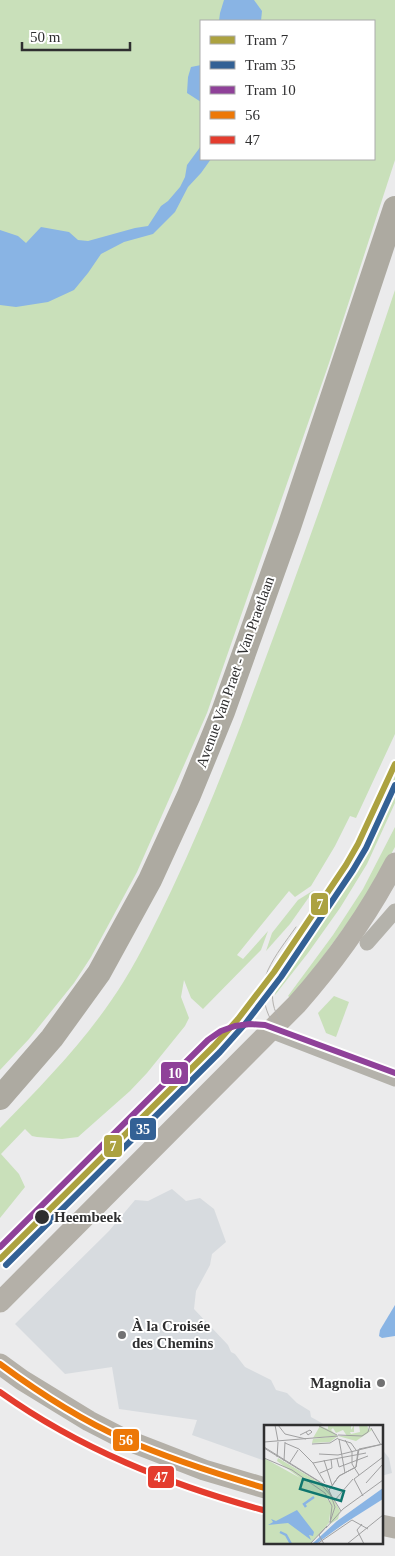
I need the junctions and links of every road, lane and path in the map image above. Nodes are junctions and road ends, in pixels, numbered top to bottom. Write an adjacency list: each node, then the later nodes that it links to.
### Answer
1 (395, 208): 7 (main road, Avenue Van Praet - Van Praetlaan)
2 (395, 862): 5 (street)
3 (395, 911): 4 (street)
4 (367, 943)
5 (270, 1031): 6 (street); 8 (street)
6 (395, 1078)
7 (0, 1098)
8 (0, 1302)
9 (0, 1364): 11 (street)
10 (0, 1380): 12 (street)
11 (264, 1488)
12 (264, 1502)
13 (382, 1511): 14 (street)
14 (395, 1514)
15 (382, 1525): 16 (street)
16 (395, 1528)

